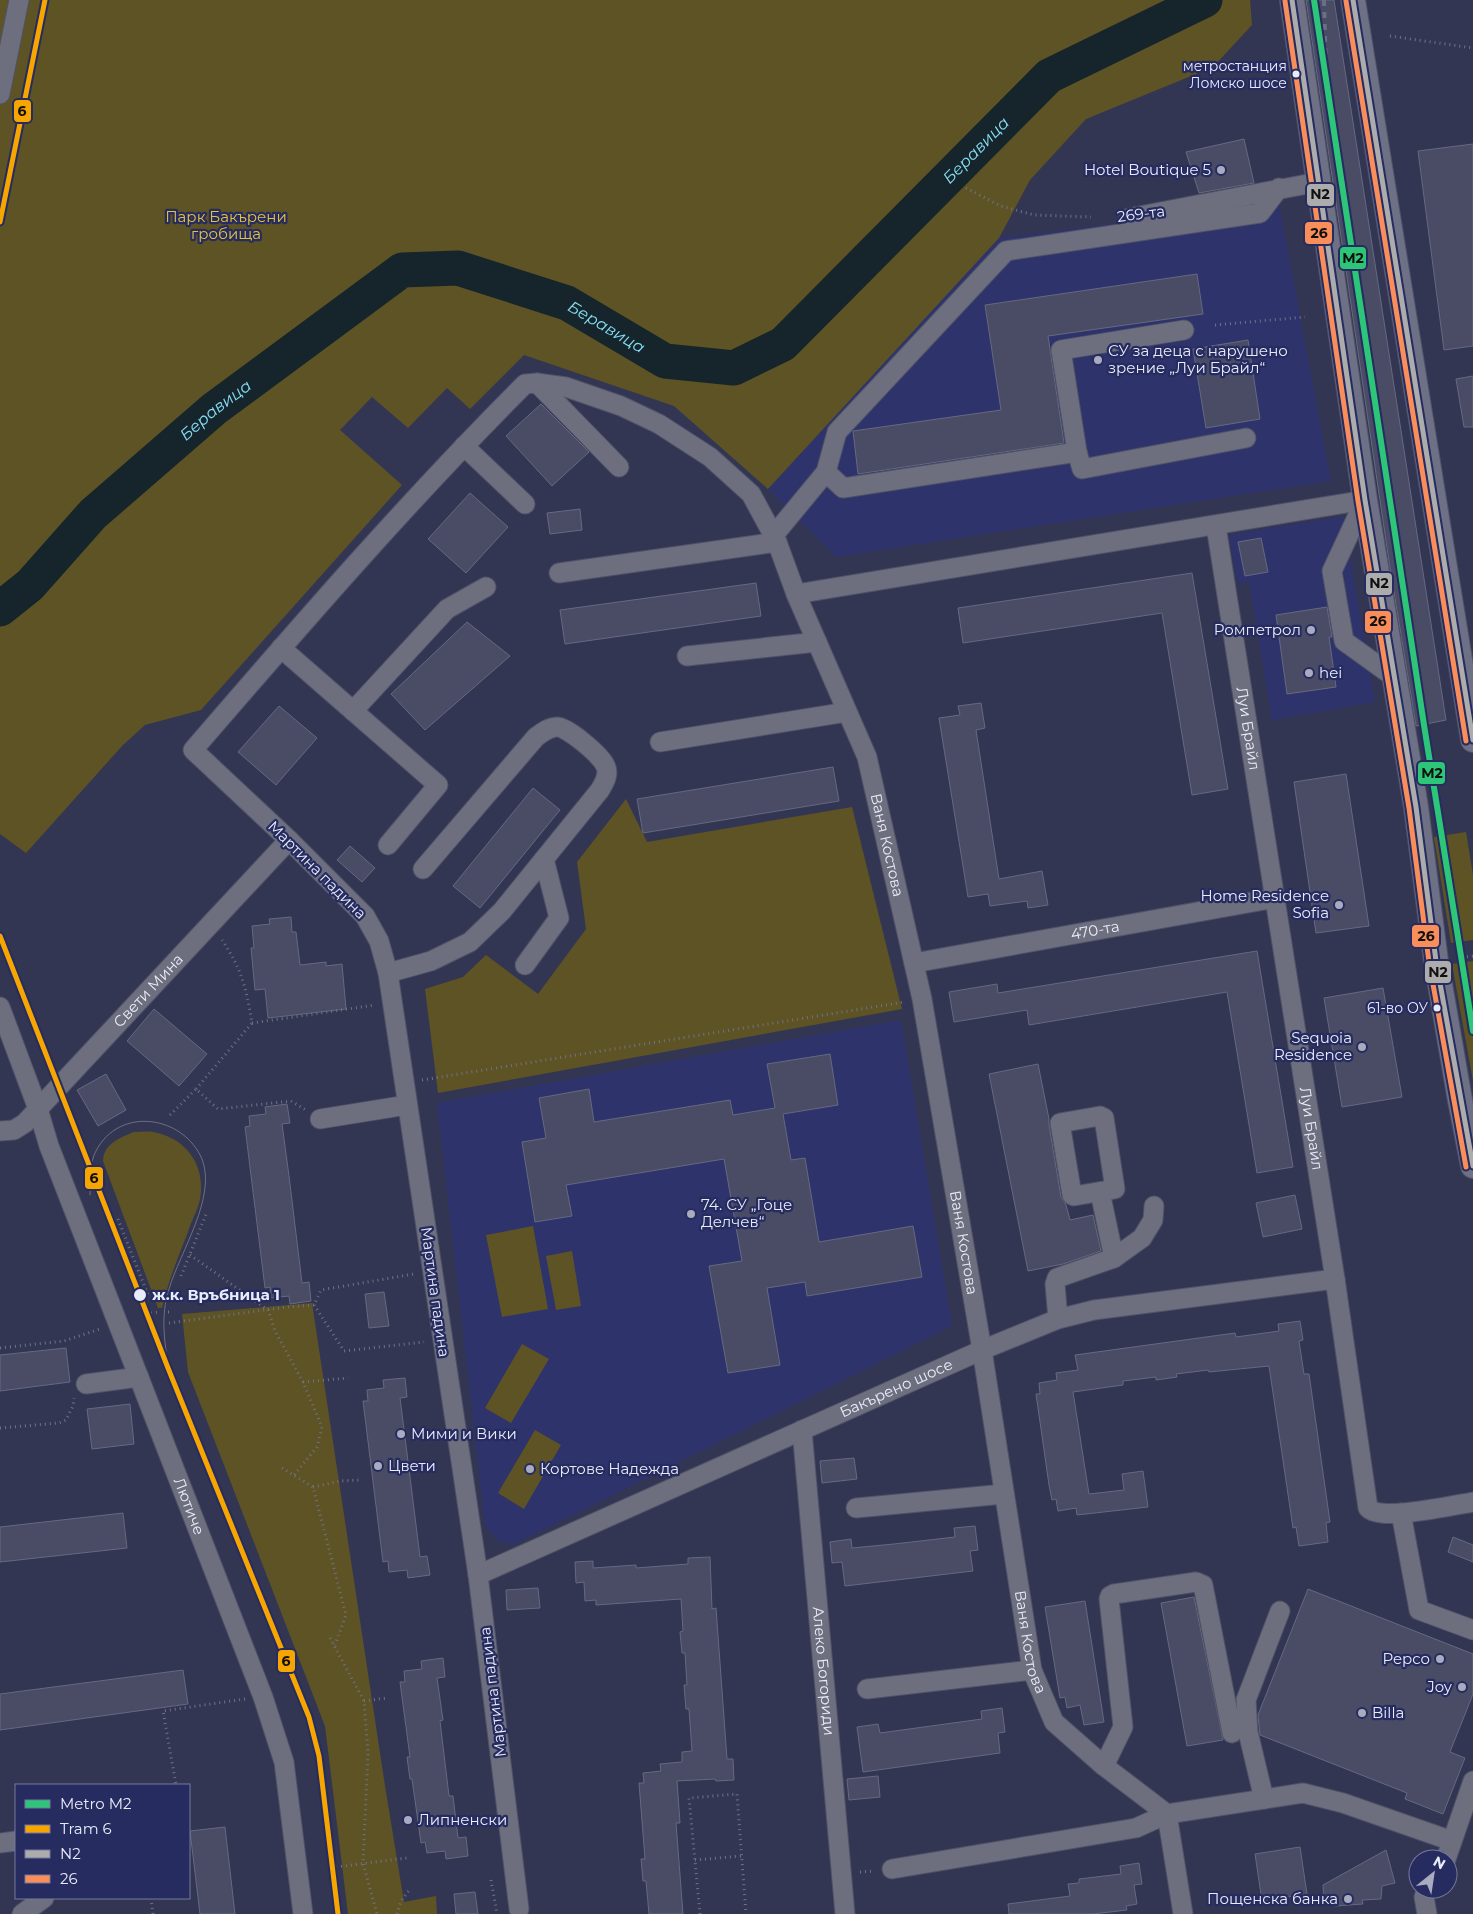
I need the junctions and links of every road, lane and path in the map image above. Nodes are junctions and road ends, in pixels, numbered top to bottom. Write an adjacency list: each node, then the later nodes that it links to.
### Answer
1 (19, 0): 6 (street)
2 (1292, 0): 7 (main road)
3 (1353, 0): 34 (main road)
4 (1390, 36): 5 (path)
5 (1473, 48)
6 (0, 94)
7 (1318, 182): 9 (street, 269-та); 21 (main road)
8 (966, 188): 10 (path)
9 (1280, 188): 11 (street, 269-та); 20 (street)
10 (1094, 218)
11 (1129, 218)
12 (1305, 317): 13 (path)
13 (1215, 325)
14 (1184, 330): 18 (street)
15 (537, 383): 17 (street); 19 (street); 24 (street, Ваня Костова)
16 (1246, 438): 18 (street)
17 (464, 446): 22 (street); 29 (street)
18 (1077, 452): 20 (street)
19 (619, 467)
20 (826, 472): 24 (street)
21 (1365, 500): 23 (street); 31 (main road); 31 (street)
22 (525, 504)
23 (1216, 526): 27 (street); 40 (street, Луи Брайл)
24 (775, 538): 25 (street); 27 (street, Ваня Костова)
25 (559, 574)
26 (486, 587): 32 (street)
27 (796, 594): 28 (street, Ваня Костова)
28 (817, 642): 30 (street); 33 (street, Ваня Костова)
29 (281, 648): 32 (street); 36 (street, Мартина падина)
30 (687, 656)
31 (1394, 677): 58 (main road)
32 (353, 711): 37 (street)
33 (848, 712): 35 (street); 44 (street, Ваня Костова)
34 (1473, 740)
35 (660, 742)
36 (289, 840): 41 (street, Свети Мина); 46 (street, Мартина падина)
37 (388, 845)
38 (544, 859): 39 (street); 45 (street); 46 (street)
39 (423, 869)
40 (1275, 898): 44 (street, 470-та); 67 (street, Луи Брайл)
41 (211, 923): 50 (path); 54 (street, Свети Мина)
42 (1473, 956): 43 (path)
43 (1455, 958)
44 (914, 962): 47 (street, Ваня Костова)
45 (525, 965)
46 (388, 974): 48 (street, Мартина падина)
47 (922, 999): 51 (path); 78 (street, Ваня Костова)
48 (392, 1003): 50 (path); 51 (street, Мартина падина)
49 (0, 1007): 54 (street, Лютиче)
50 (252, 1023): 52 (path)
51 (404, 1083): 53 (street, Мартина падина)
52 (196, 1089): 55 (path); 56 (path)
53 (407, 1105): 56 (street); 65 (street, Мартина падина)
54 (38, 1109): 57 (street, Свети Мина); 79 (street, Лютиче)
55 (170, 1115)
56 (320, 1119)
57 (0, 1131)
58 (1473, 1166)
59 (1100, 1192): 64 (street)
60 (1154, 1206): 64 (street)
61 (207, 1212): 63 (path)
62 (118, 1219): 68 (path)
63 (190, 1254): 66 (path); 70 (path)
64 (1114, 1258): 73 (street)
65 (432, 1271): 69 (path); 76 (street, Мартина падина)
66 (181, 1276)
67 (1335, 1279): 73 (street, Бакърено шосе); 92 (street, Луи Брайл)
68 (148, 1295)
69 (314, 1305): 70 (path); 76 (path)
70 (268, 1310): 74 (path); 81 (path)
71 (159, 1312): 72 (path)
72 (151, 1313)
73 (1058, 1319): 78 (street, Бакърено шосе)
74 (169, 1323)
75 (105, 1327): 77 (path)
76 (442, 1340): 93 (street, Мартина падина)
77 (0, 1348)
78 (982, 1350): 84 (street, Бакърено шосе); 89 (street, Ваня Костова)
79 (139, 1377): 82 (street); 100 (street, Лютиче)
80 (348, 1378): 81 (path)
81 (303, 1382): 86 (path)
82 (86, 1384): 83 (path)
83 (0, 1428)
84 (802, 1430): 93 (street, Бакърено шосе); 119 (street, Алеко Богориди)
85 (282, 1468): 86 (path)
86 (294, 1475): 88 (path)
87 (360, 1480): 88 (path)
88 (313, 1487): 97 (path)
89 (1004, 1494): 91 (street); 98 (street, Ваня Костова)
90 (1473, 1502): 92 (street, Луи Брайл)
91 (856, 1508)
92 (1401, 1514): 95 (street)
93 (478, 1575): 125 (street, Мартина падина)
94 (1280, 1611): 107 (street)
95 (1473, 1630)
96 (330, 1638): 97 (path)
97 (334, 1646): 102 (path)
98 (1032, 1670): 99 (street); 104 (street, Ваня Костова)
99 (867, 1689)
100 (263, 1696): 106 (path); 128 (street, Лютиче)
101 (387, 1698): 102 (path)
102 (364, 1701): 116 (path)
103 (1232, 1733): 104 (street)
104 (1104, 1766): 108 (street, Ваня Костова)
105 (1473, 1781): 110 (street)
106 (176, 1784)
107 (1264, 1799): 108 (street); 110 (street)
108 (1167, 1814): 118 (street); 135 (street)
109 (15, 1841): 111 (street)
110 (1452, 1841): 112 (street)
111 (0, 1843)
112 (1449, 1849)
113 (742, 1856): 115 (path); 115 (path); 133 (path)
114 (407, 1858): 116 (path)
115 (695, 1860): 132 (path)
116 (363, 1863): 117 (path); 129 (path)
117 (336, 1867)
118 (892, 1870): 119 (path)
119 (841, 1874): 134 (street, Алеко Богориди)
120 (491, 1880): 131 (path)
121 (410, 1889): 130 (path)
122 (43, 1899): 126 (street)
123 (151, 1899): 127 (path)
124 (1424, 1899): 136 (street)
125 (519, 1909)
126 (22, 1914)
127 (153, 1914)
128 (303, 1914)
129 (377, 1914)
130 (396, 1914)
131 (497, 1914)
132 (700, 1914)
133 (746, 1914)
134 (845, 1914)
135 (1183, 1914)
136 (1427, 1914)

